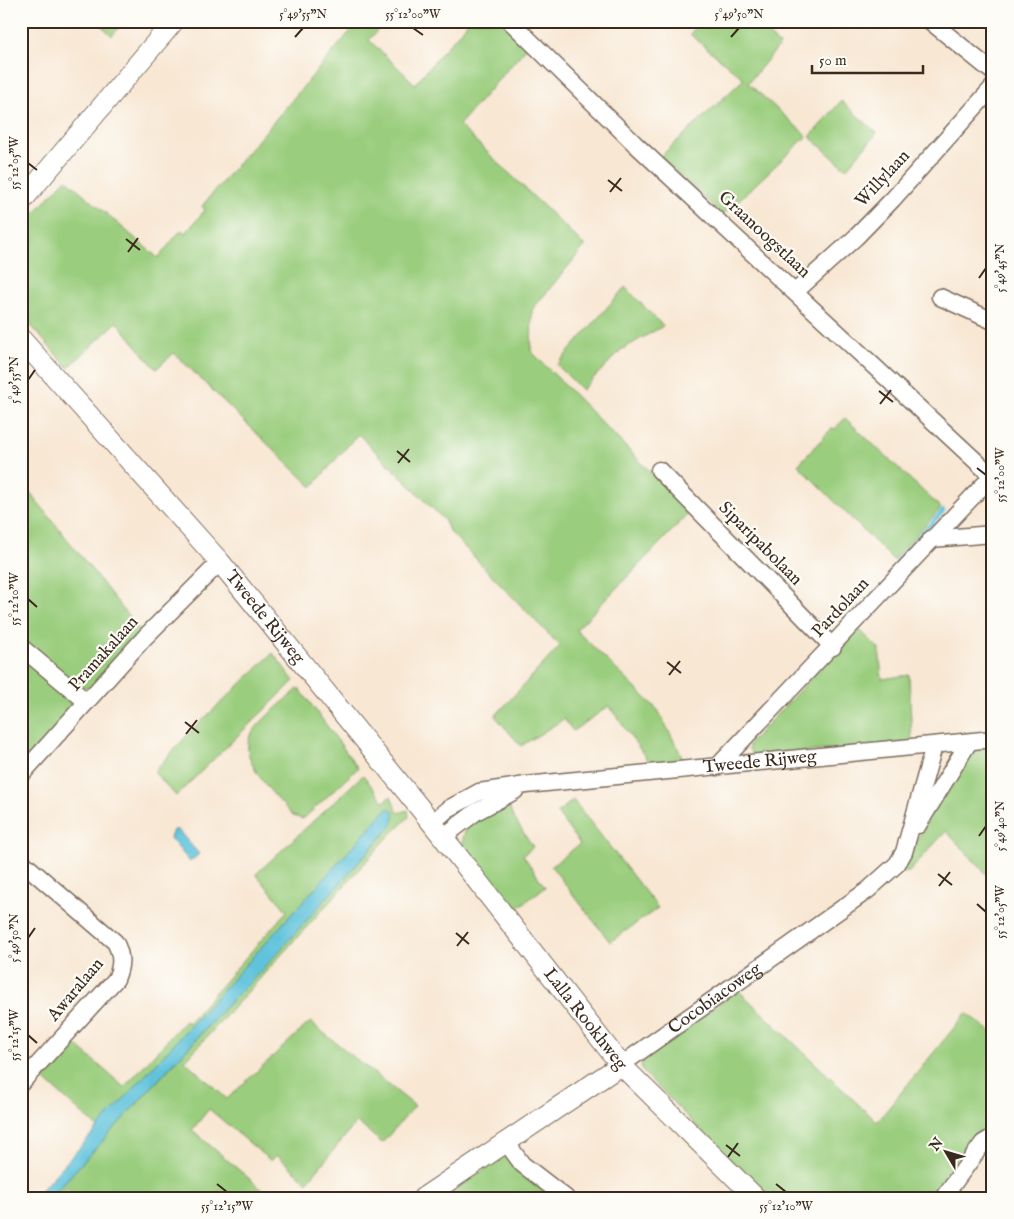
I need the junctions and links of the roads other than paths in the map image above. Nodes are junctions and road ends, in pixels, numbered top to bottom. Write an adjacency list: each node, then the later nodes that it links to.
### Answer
1 (174, 21): 6 (street)
2 (510, 21): 7 (street, Graanoogstlaan)
3 (930, 21): 4 (street)
4 (993, 72)
5 (993, 87): 7 (street, Willylaan)
6 (21, 202)
7 (796, 292): 12 (street, Graanoogstlaan)
8 (940, 296): 9 (street)
9 (993, 322)
10 (21, 340): 15 (street, Tweede Rijweg)
11 (659, 470): 16 (street, Siparipabolaan)
12 (992, 476): 14 (street, Pardolaan)
13 (993, 534): 14 (street)
14 (932, 540): 16 (street, Pardolaan)
15 (220, 562): 18 (street, Pramakalaan); 24 (street, Tweede Rijweg)
16 (833, 646): 22 (street, Pardolaan)
17 (21, 647): 18 (street)
18 (87, 702): 23 (street, Pramakalaan)
19 (993, 740): 20 (street, Tweede Rijweg)
20 (969, 742): 21 (street, Tweede Rijweg); 25 (street, Cocobiacoweg)
21 (934, 746): 22 (street, Tweede Rijweg); 25 (street, Cocobiacoweg)
22 (717, 766): 24 (street, Tweede Rijweg)
23 (21, 775)
24 (437, 830): 27 (street, Lalla Rookhweg)
25 (908, 841): 27 (street, Cocobiacoweg)
26 (21, 861): 28 (street, Awaralaan)
27 (621, 1065): 30 (street, Cocobiacoweg); 33 (street, Lalla Rookhweg)
28 (21, 1083)
29 (992, 1137): 34 (street)
30 (506, 1142): 31 (street, Cocobiacoweg); 32 (street)
31 (423, 1198)
32 (566, 1198)
33 (756, 1198)
34 (942, 1198)

